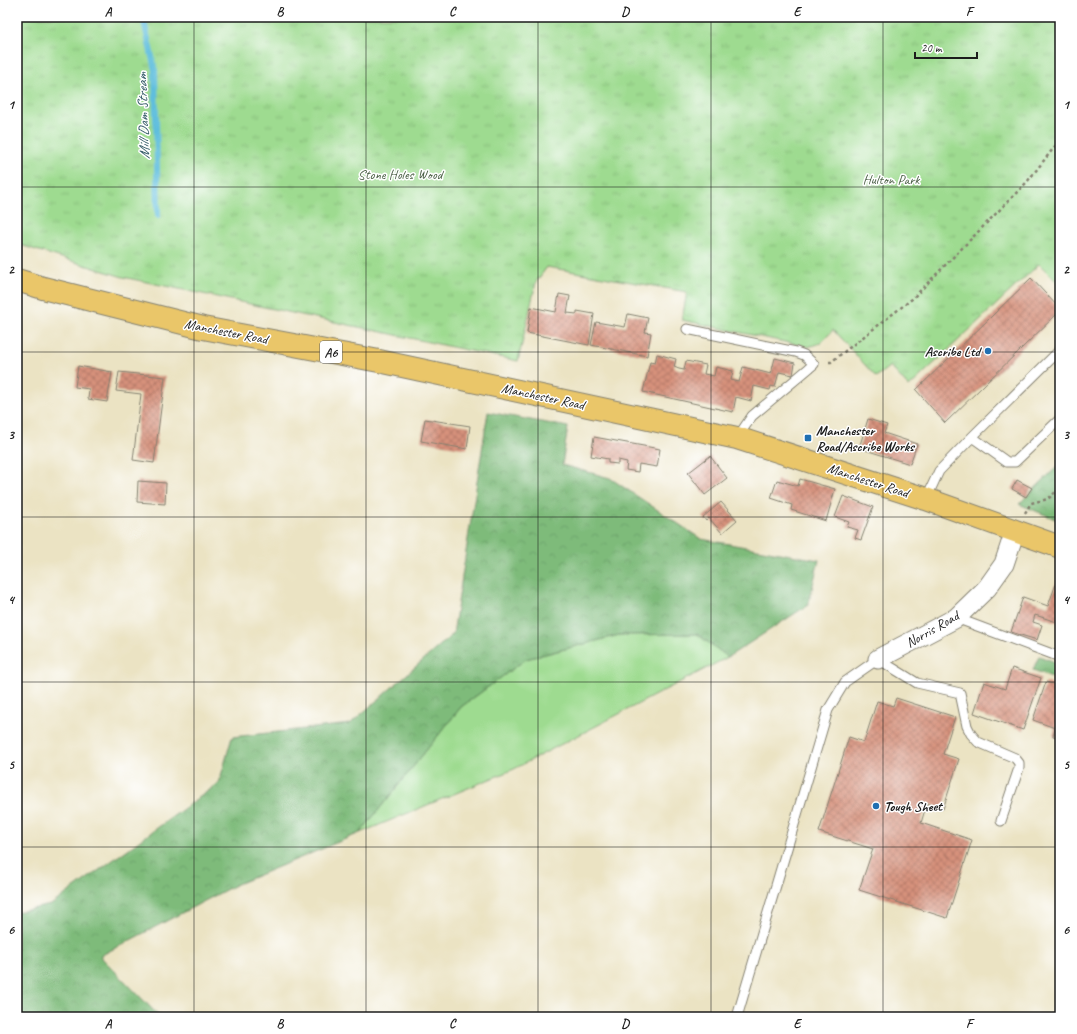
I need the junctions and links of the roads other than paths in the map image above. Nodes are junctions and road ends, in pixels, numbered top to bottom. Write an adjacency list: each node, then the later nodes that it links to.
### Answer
1 (17, 280): 6 (highway, Manchester Road / A6)
2 (687, 329): 6 (lane)
3 (1060, 350): 5 (lane)
4 (1060, 419): 5 (lane)
5 (972, 437): 7 (lane)
6 (737, 438): 7 (highway, Manchester Road / A6)
7 (926, 499): 8 (highway, Manchester Road / A6)
8 (1015, 531): 9 (highway, Manchester Road / A6); 10 (street, Norris Road)
9 (1060, 547)
10 (956, 618): 11 (lane); 12 (street, Norris Road)
11 (1060, 657)
12 (878, 659): 13 (lane); 14 (lane)
13 (1002, 821)
14 (737, 1017)

